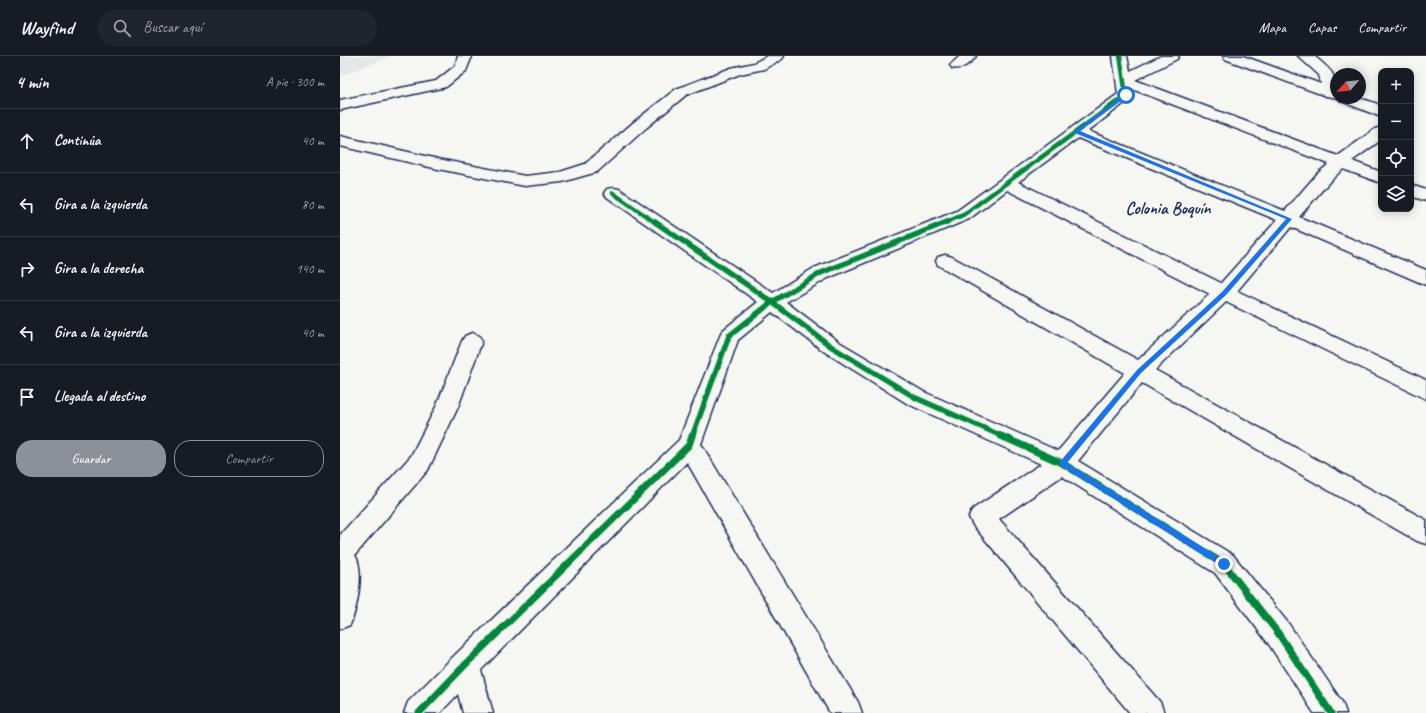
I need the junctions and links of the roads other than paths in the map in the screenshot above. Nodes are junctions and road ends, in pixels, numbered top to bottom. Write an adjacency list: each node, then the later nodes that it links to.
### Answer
1 (465, 56): 15 (street)
2 (740, 56): 10 (street)
3 (777, 56): 10 (street)
4 (969, 56): 9 (street)
5 (1120, 56): 11 (street)
6 (1172, 56): 11 (street)
7 (1230, 56): 13 (street)
8 (1305, 56): 12 (street)
9 (957, 65)
10 (759, 66): 19 (street)
11 (1123, 80): 17 (street); 20 (street)
12 (1330, 83)
13 (1330, 92)
14 (1361, 104): 16 (street)
15 (340, 105)
16 (1378, 111)
17 (1077, 132): 22 (street); 26 (street)
18 (1378, 134): 20 (street)
19 (340, 141)
20 (1341, 162): 21 (street); 26 (street)
21 (1378, 177)
22 (1006, 184): 29 (street); 30 (street)
23 (1414, 191): 25 (street)
24 (613, 193): 30 (street)
25 (1426, 196)
26 (1289, 219): 28 (street); 29 (street)
27 (945, 262): 32 (street)
28 (1426, 278)
29 (1224, 293): 32 (street); 33 (street)
30 (772, 302): 34 (street); 35 (street)
31 (472, 341): 37 (street)
32 (1139, 372): 35 (street); 36 (street)
33 (1426, 390)
34 (689, 445): 40 (street); 43 (street)
35 (1062, 463): 44 (street); 45 (street)
36 (1426, 533)
37 (340, 554)
38 (340, 557): 39 (street)
39 (340, 616)
40 (465, 665): 41 (street); 42 (street)
41 (419, 713)
42 (478, 713)
43 (847, 713)
44 (1149, 713)
45 (1331, 713)

